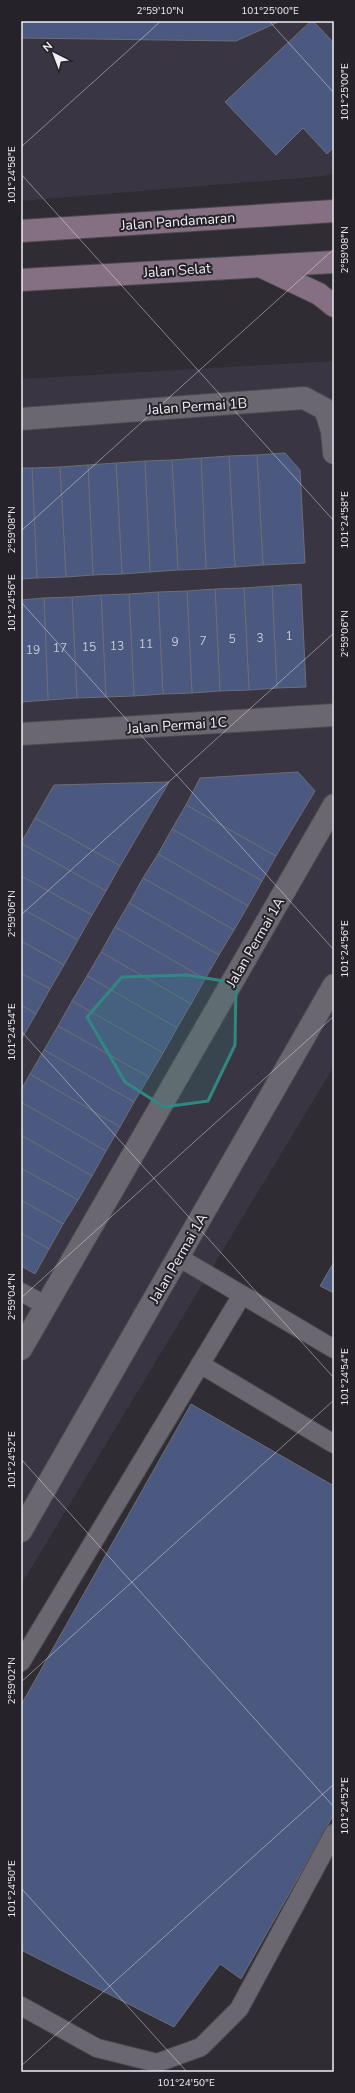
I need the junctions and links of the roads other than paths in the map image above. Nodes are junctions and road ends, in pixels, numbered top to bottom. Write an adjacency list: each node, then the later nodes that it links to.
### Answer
1 (334, 211): 2 (main road, Jalan Pandamaran)
2 (21, 231)
3 (334, 262): 4 (main road, Jalan Selat)
4 (258, 266): 5 (main road, Jalan Selat); 6 (main road)
5 (21, 280)
6 (334, 306)
7 (21, 419): 8 (street, Jalan Permai 1B)
8 (334, 453)
9 (334, 715): 10 (street, Jalan Permai 1C)
10 (21, 734)
11 (334, 805): 16 (street, Jalan Permai 1A)
12 (334, 985): 13 (street, Jalan Permai 1A)
13 (178, 1258): 15 (lane); 21 (street, Jalan Permai 1A)
14 (21, 1292): 16 (lane)
15 (242, 1295): 18 (lane); 19 (lane)
16 (47, 1306): 17 (street, Jalan Permai 1A)
17 (21, 1349)
18 (334, 1349)
19 (200, 1364): 20 (lane); 22 (lane)
20 (334, 1444)
21 (21, 1531)
22 (21, 1662)
23 (334, 1833): 24 (lane)
24 (21, 2006)

